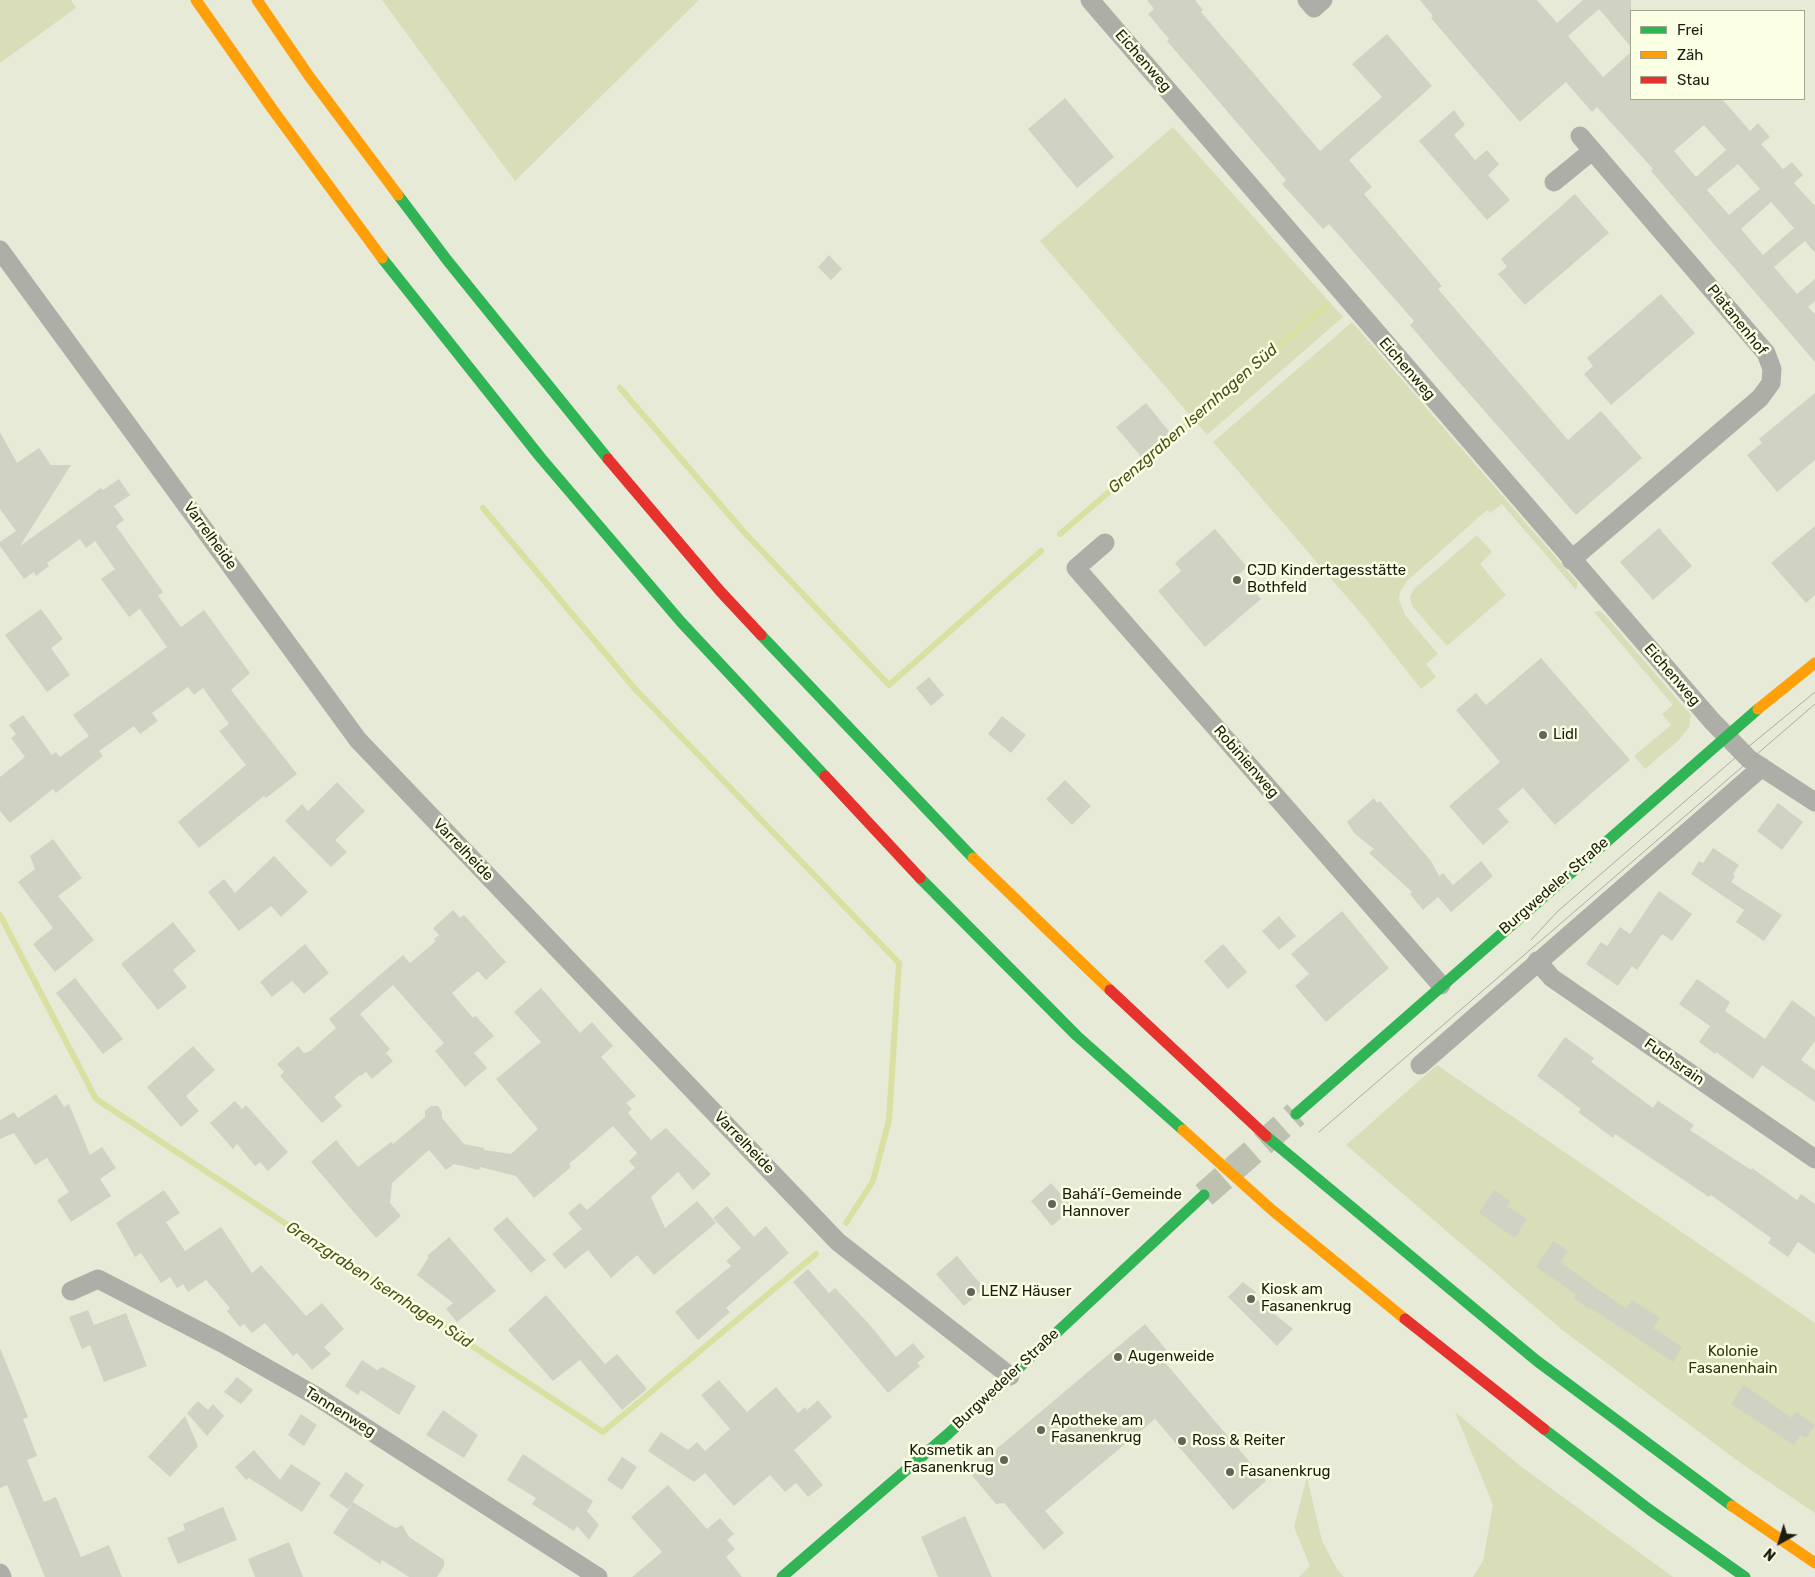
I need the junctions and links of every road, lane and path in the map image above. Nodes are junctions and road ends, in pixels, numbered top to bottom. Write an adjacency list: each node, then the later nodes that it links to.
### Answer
1 (196, 0): 29 (main road)
2 (257, 0): 24 (main road)
3 (1090, 0): 11 (street, Eichenweg)
4 (1307, 0): 5 (street)
5 (1323, 0)
6 (1580, 136): 7 (street, Platanenhof)
7 (1592, 151): 8 (street); 11 (street, Platanenhof)
8 (1554, 182)
9 (2, 258): 23 (street, Varrelheide)
10 (1105, 543): 17 (street, Robinienweg)
11 (1571, 560): 13 (street, Eichenweg)
12 (1815, 663): 13 (main road, Burgwedeler Straße)
13 (1726, 735): 14 (street, Eichenweg); 17 (main road, Burgwedeler Straße)
14 (1762, 767): 15 (street, Eichenweg); 16 (street)
15 (1815, 802)
16 (1537, 961): 18 (street); 20 (street, Fuchsrain)
17 (1441, 984): 19 (main road, Burgwedeler Straße)
18 (1420, 1065)
19 (1296, 1114)
20 (1815, 1159)
21 (1204, 1195): 23 (main road, Burgwedeler Straße)
22 (70, 1292): 27 (street, Tannenweg)
23 (1010, 1376): 28 (main road, Burgwedeler Straße)
24 (1815, 1564)
25 (0, 1573): 26 (street)
26 (2, 1577)
27 (598, 1577)
28 (782, 1577)
29 (1745, 1577)

